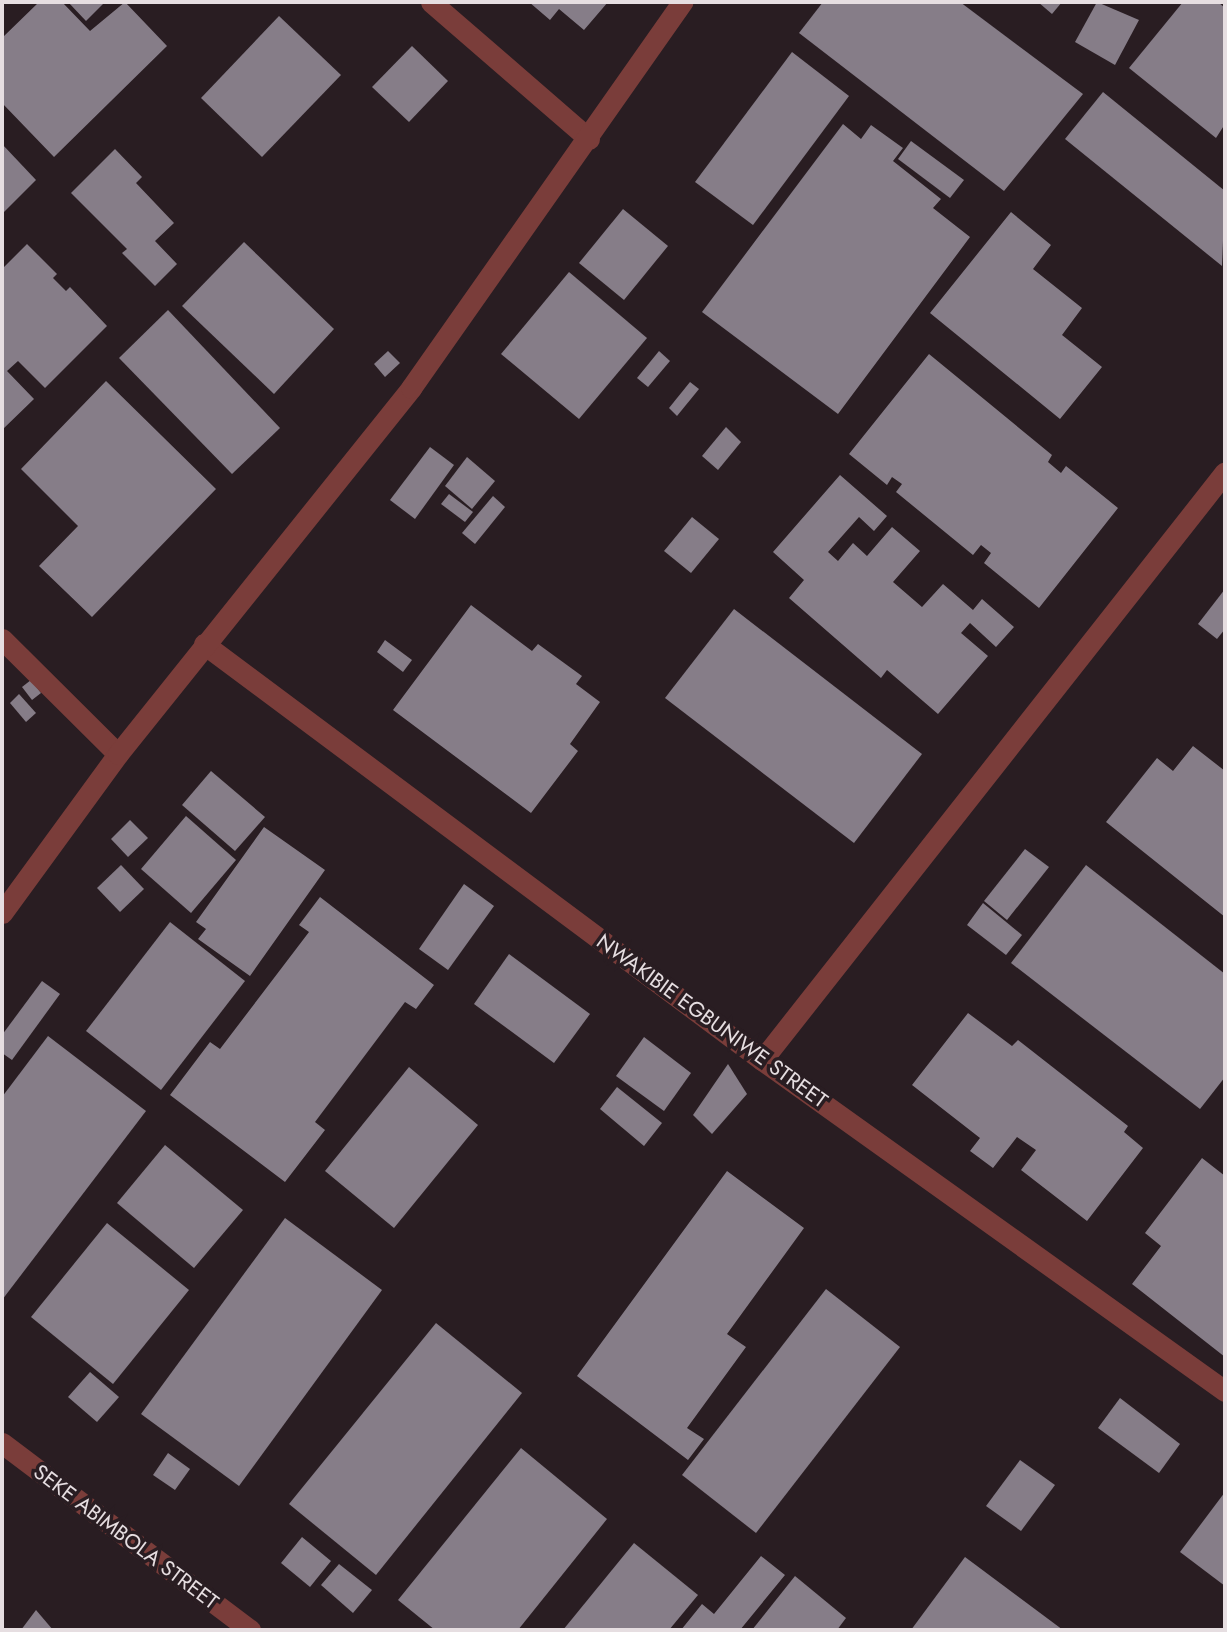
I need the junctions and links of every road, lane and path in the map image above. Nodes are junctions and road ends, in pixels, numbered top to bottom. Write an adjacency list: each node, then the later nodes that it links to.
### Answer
1 (431, 2): 3 (street)
2 (682, 2): 3 (street)
3 (589, 139): 6 (street)
4 (1225, 472): 9 (street)
5 (2, 639): 7 (street)
6 (204, 644): 7 (street); 9 (street, NWAKIBIE EGBUNIWE STREET)
7 (118, 754): 8 (street)
8 (2, 913)
9 (762, 1060): 10 (street, NWAKIBIE EGBUNIWE STREET)
10 (1225, 1391)
11 (2, 1443): 12 (street, SEKE ABIMBOLA STREET)
12 (250, 1630)

